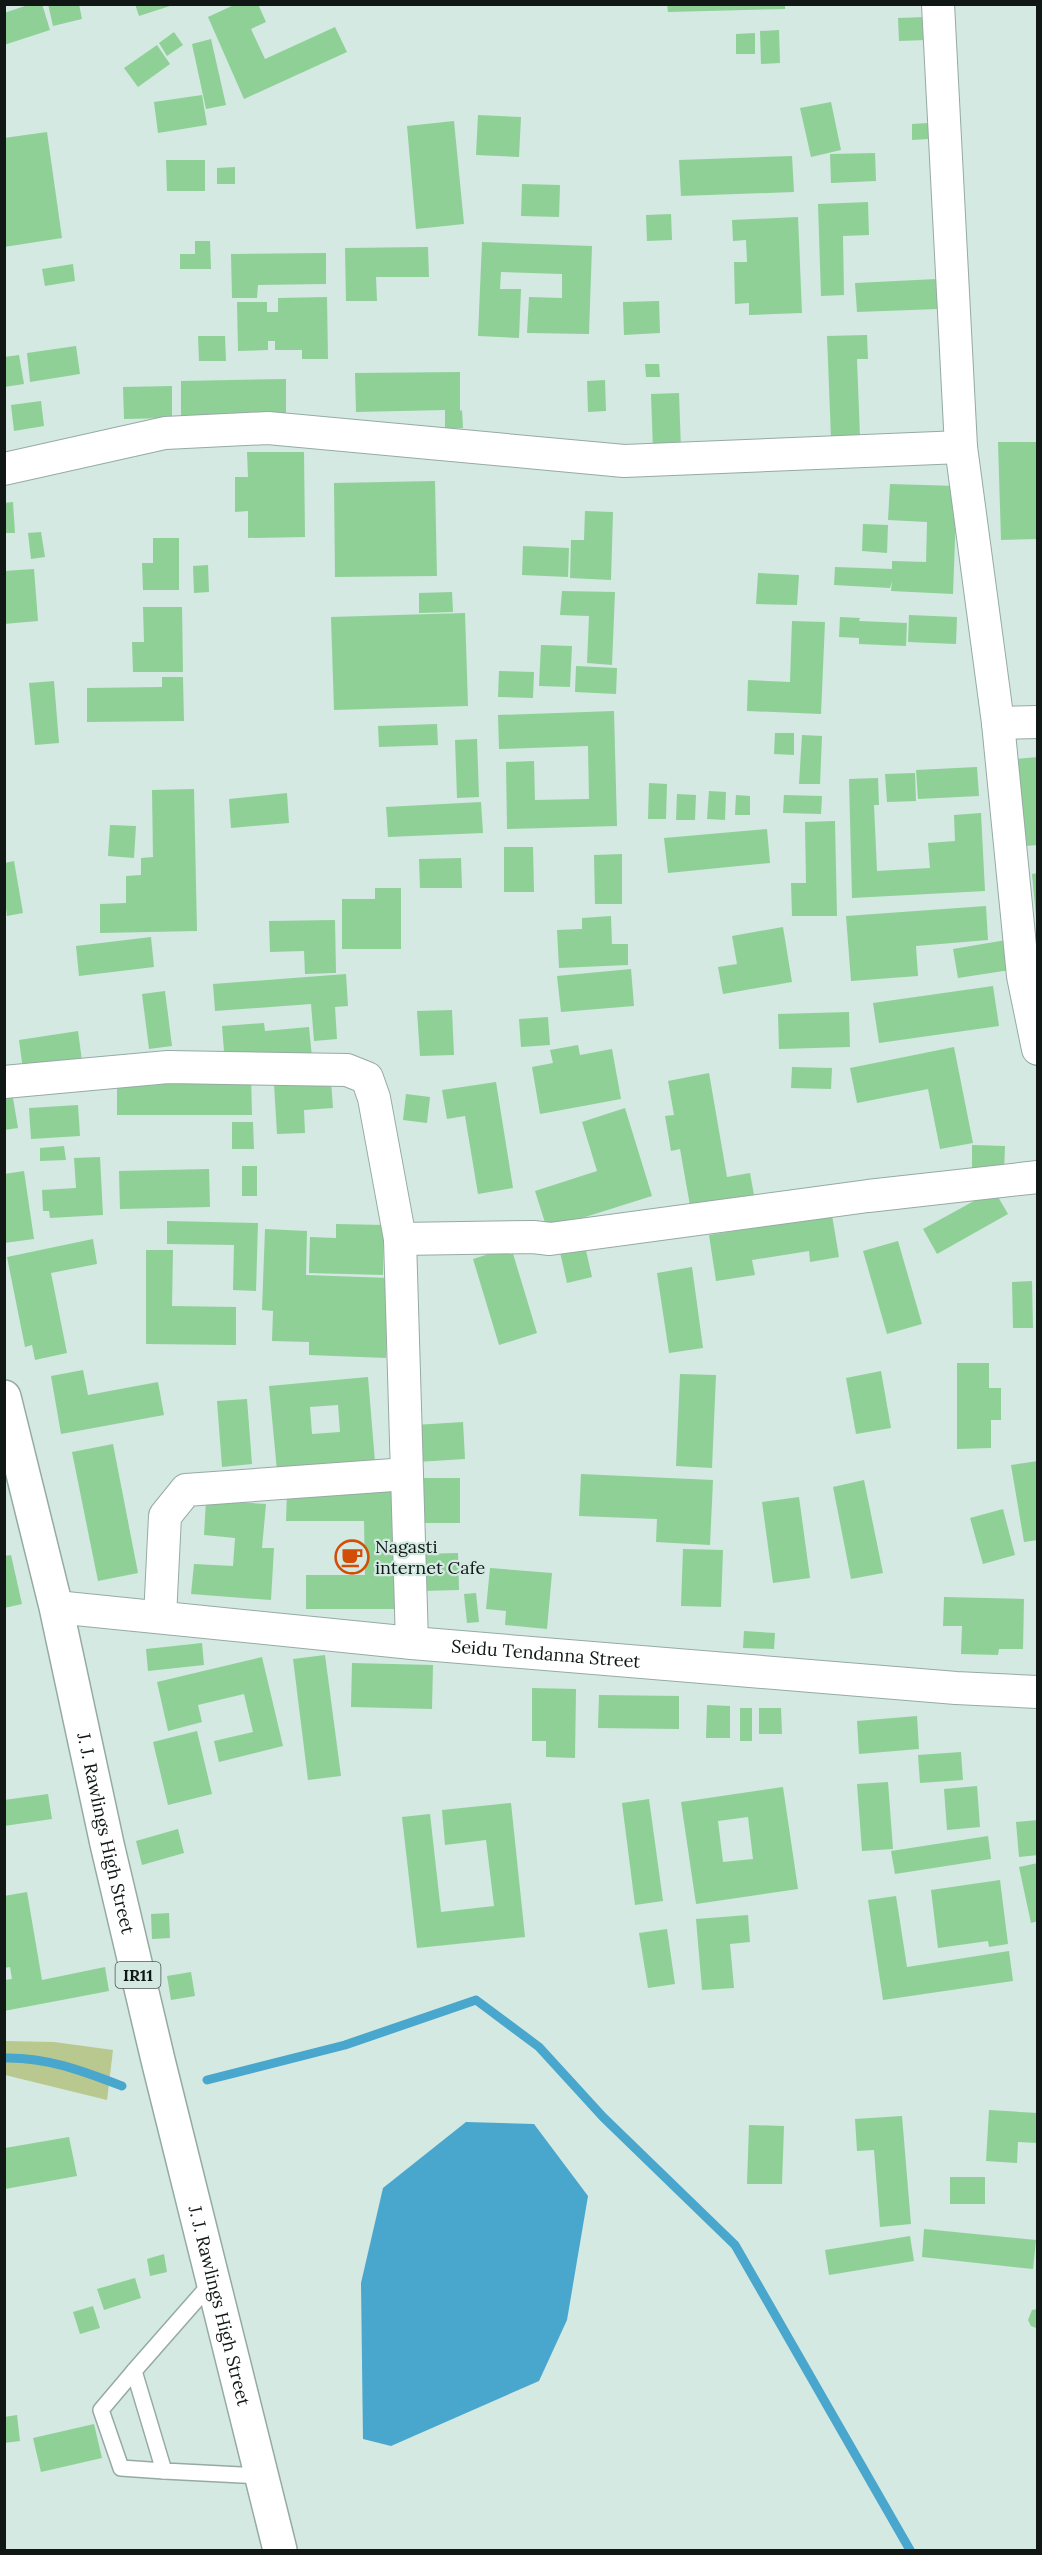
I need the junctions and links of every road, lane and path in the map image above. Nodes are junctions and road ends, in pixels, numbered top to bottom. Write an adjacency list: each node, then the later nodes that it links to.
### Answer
1 (938, 4): 2 (street)
2 (961, 447): 3 (street); 5 (street)
3 (4, 469)
4 (1038, 722): 5 (street)
5 (998, 723): 6 (street)
6 (1038, 1049)
7 (4, 1082): 9 (street)
8 (1038, 1177): 9 (street)
9 (400, 1239): 11 (street)
10 (4, 1397): 12 (main road, J. J. Rawlings High Street / IR11)
11 (407, 1474): 13 (street); 14 (street)
12 (56, 1607): 13 (street, Seidu Tendanna Street); 16 (main road, J. J. Rawlings High Street / IR11)
13 (160, 1617): 14 (street, Seidu Tendanna Street)
14 (412, 1643): 15 (street, Seidu Tendanna Street)
15 (1038, 1692)
16 (213, 2282): 17 (lane); 19 (main road, J. J. Rawlings High Street / IR11)
17 (134, 2371): 18 (lane); 18 (lane)
18 (164, 2470): 19 (lane)
19 (261, 2476): 20 (main road, J. J. Rawlings High Street / IR11)
20 (280, 2550)

